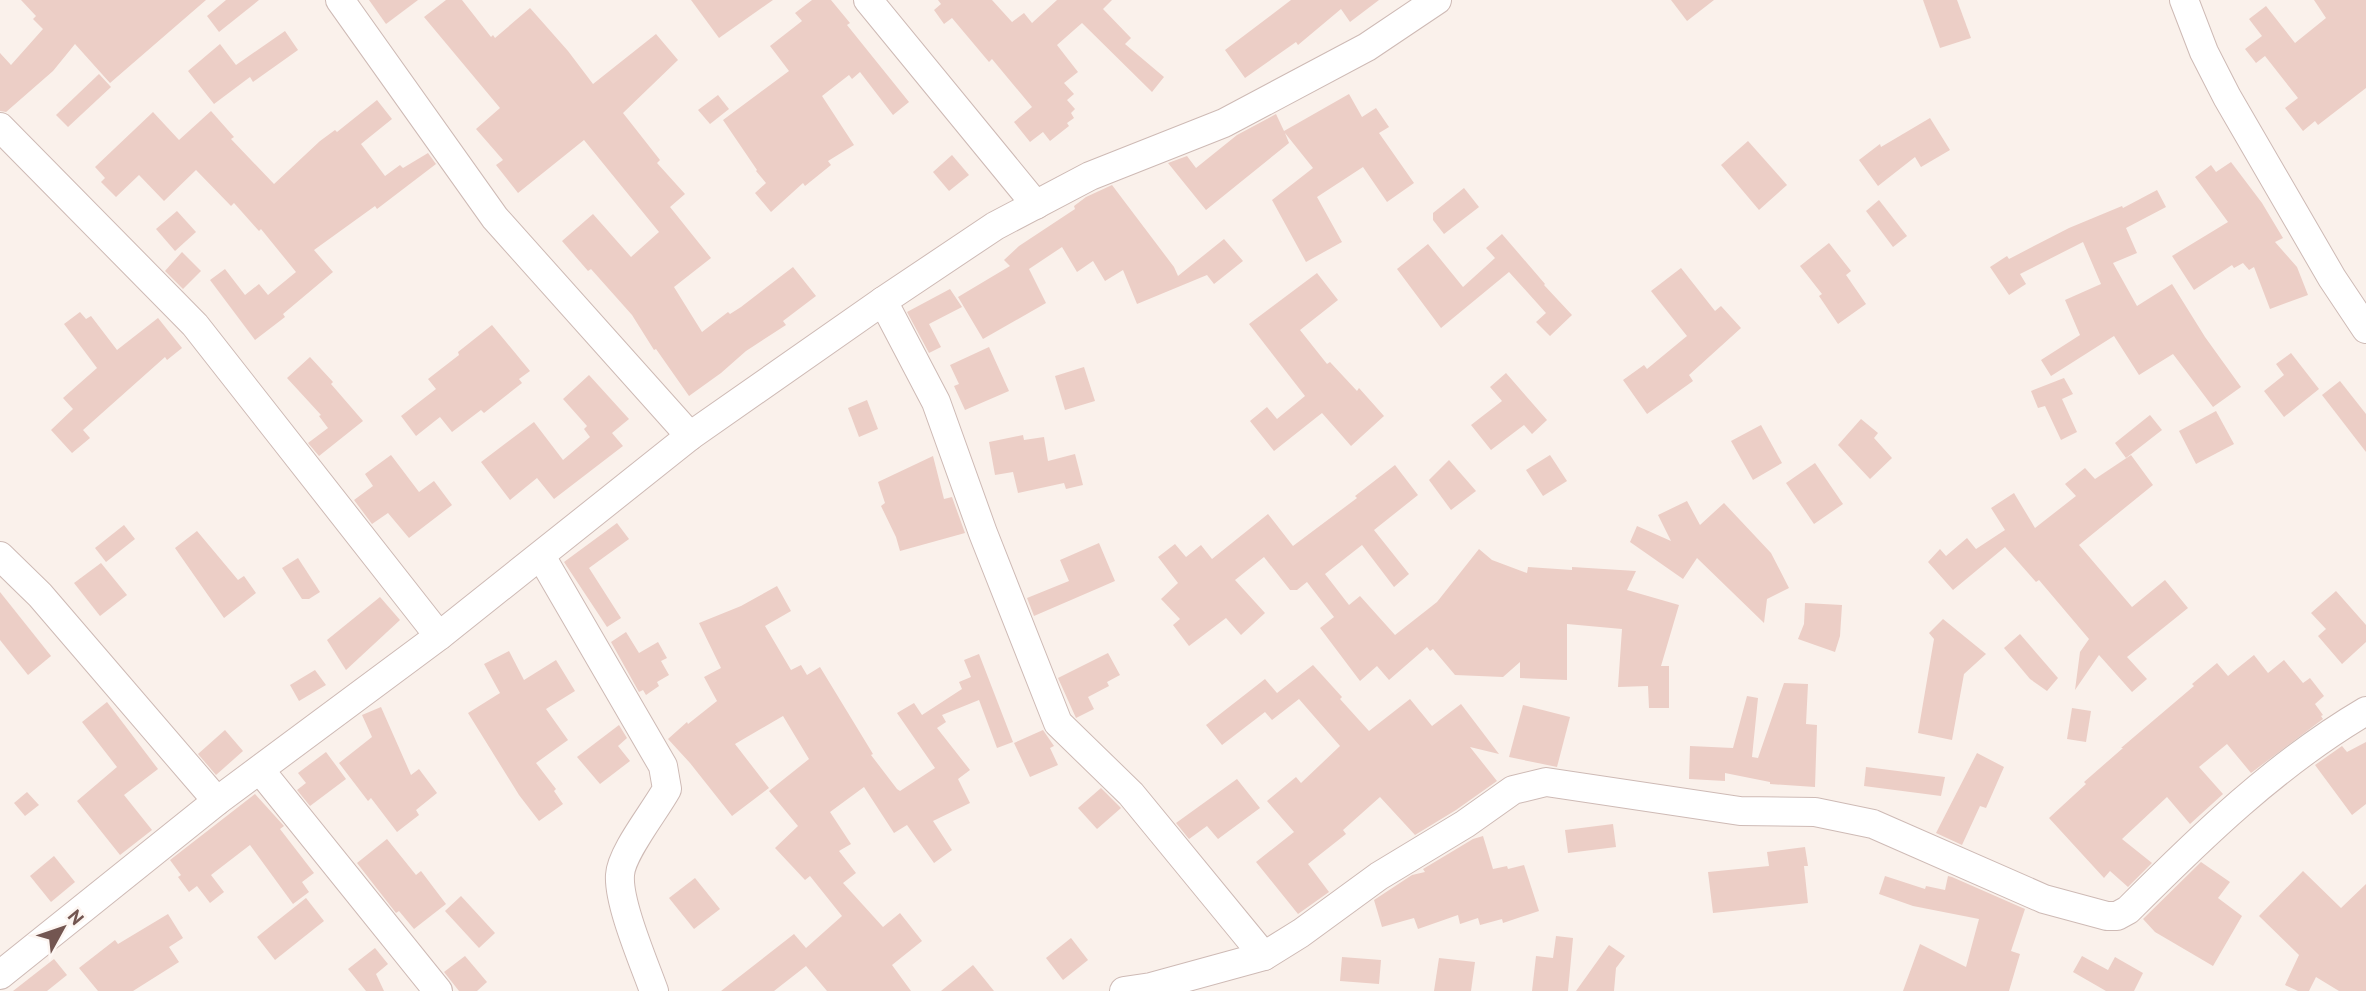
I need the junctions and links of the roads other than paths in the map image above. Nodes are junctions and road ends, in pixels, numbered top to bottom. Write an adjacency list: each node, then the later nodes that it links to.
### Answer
1 (340, 0): 9 (street)
2 (868, 0): 6 (street)
3 (1437, 0): 6 (street)
4 (2184, 0): 8 (street)
5 (0, 127): 12 (street)
6 (1036, 205): 7 (street)
7 (883, 301): 9 (street); 16 (street)
8 (2366, 329)
9 (690, 436): 11 (street)
10 (0, 556): 15 (street)
11 (541, 556): 12 (street); 19 (street)
12 (439, 636): 14 (street)
13 (2366, 711): 16 (street)
14 (260, 770): 15 (street); 18 (street)
15 (217, 801): 17 (street)
16 (1264, 956): 20 (street)
17 (0, 975)
18 (438, 991)
19 (654, 991)
20 (1125, 991)

